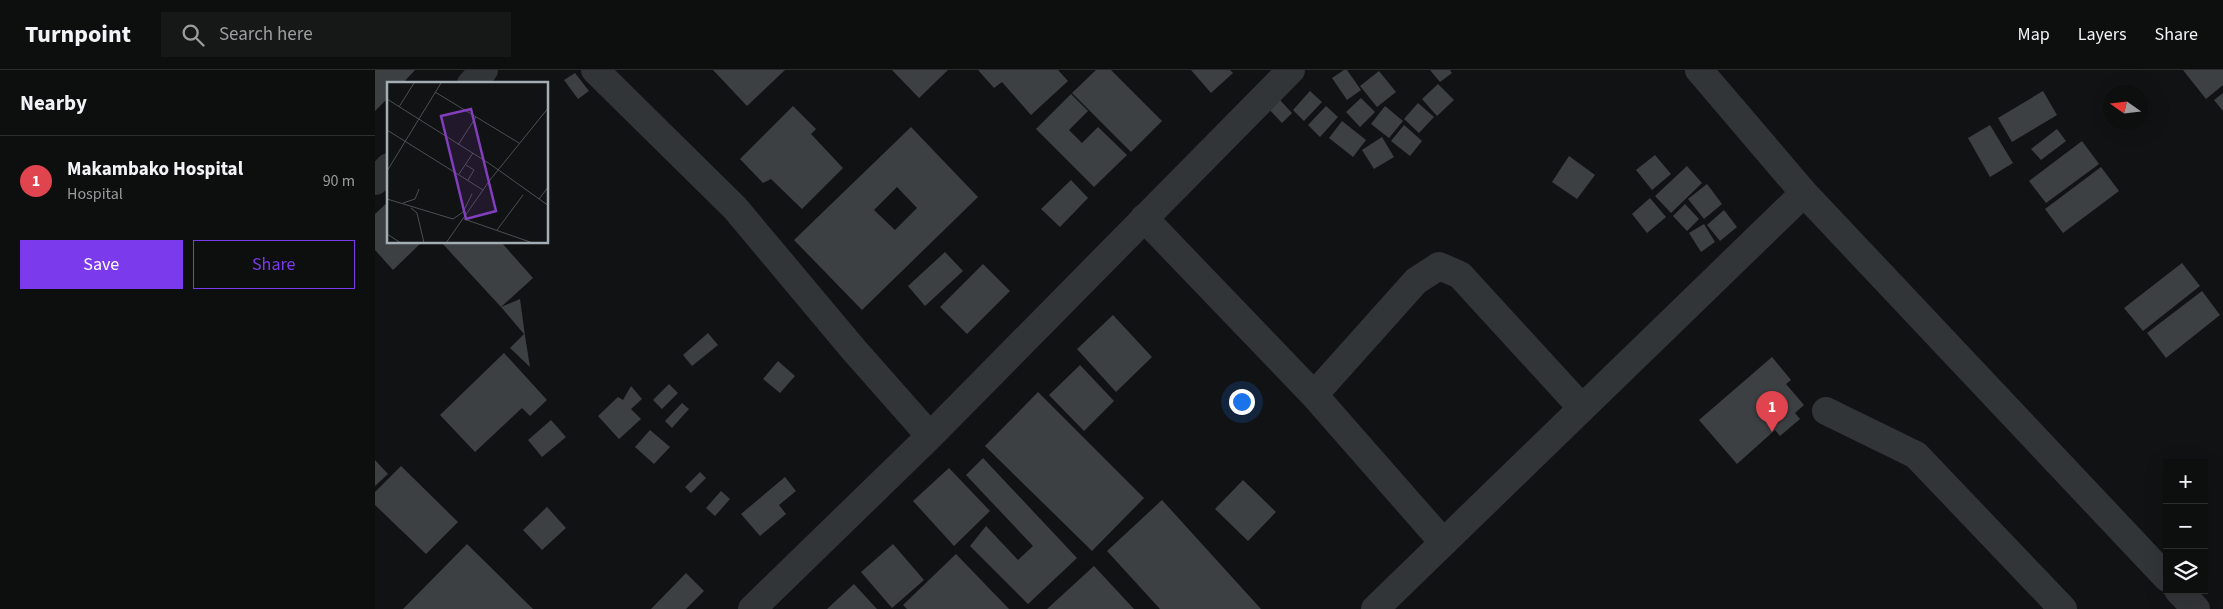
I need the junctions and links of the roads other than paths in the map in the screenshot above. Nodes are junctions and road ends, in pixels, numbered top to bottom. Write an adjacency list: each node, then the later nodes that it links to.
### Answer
1 (484, 70): 5 (street)
2 (595, 70): 13 (street)
3 (1291, 70): 9 (street)
4 (1699, 70): 8 (street)
5 (473, 82)
6 (387, 169): 7 (street)
7 (375, 181)
8 (1804, 193): 11 (street); 15 (street)
9 (1144, 218): 10 (street); 13 (street)
10 (1314, 395): 11 (street); 14 (street)
11 (1582, 408): 14 (street)
12 (1825, 411): 19 (street)
13 (930, 436): 17 (street)
14 (1443, 542): 18 (street)
15 (2163, 574)
16 (2182, 594): 20 (street)
17 (751, 609)
18 (1375, 609)
19 (2063, 609)
20 (2196, 609)

